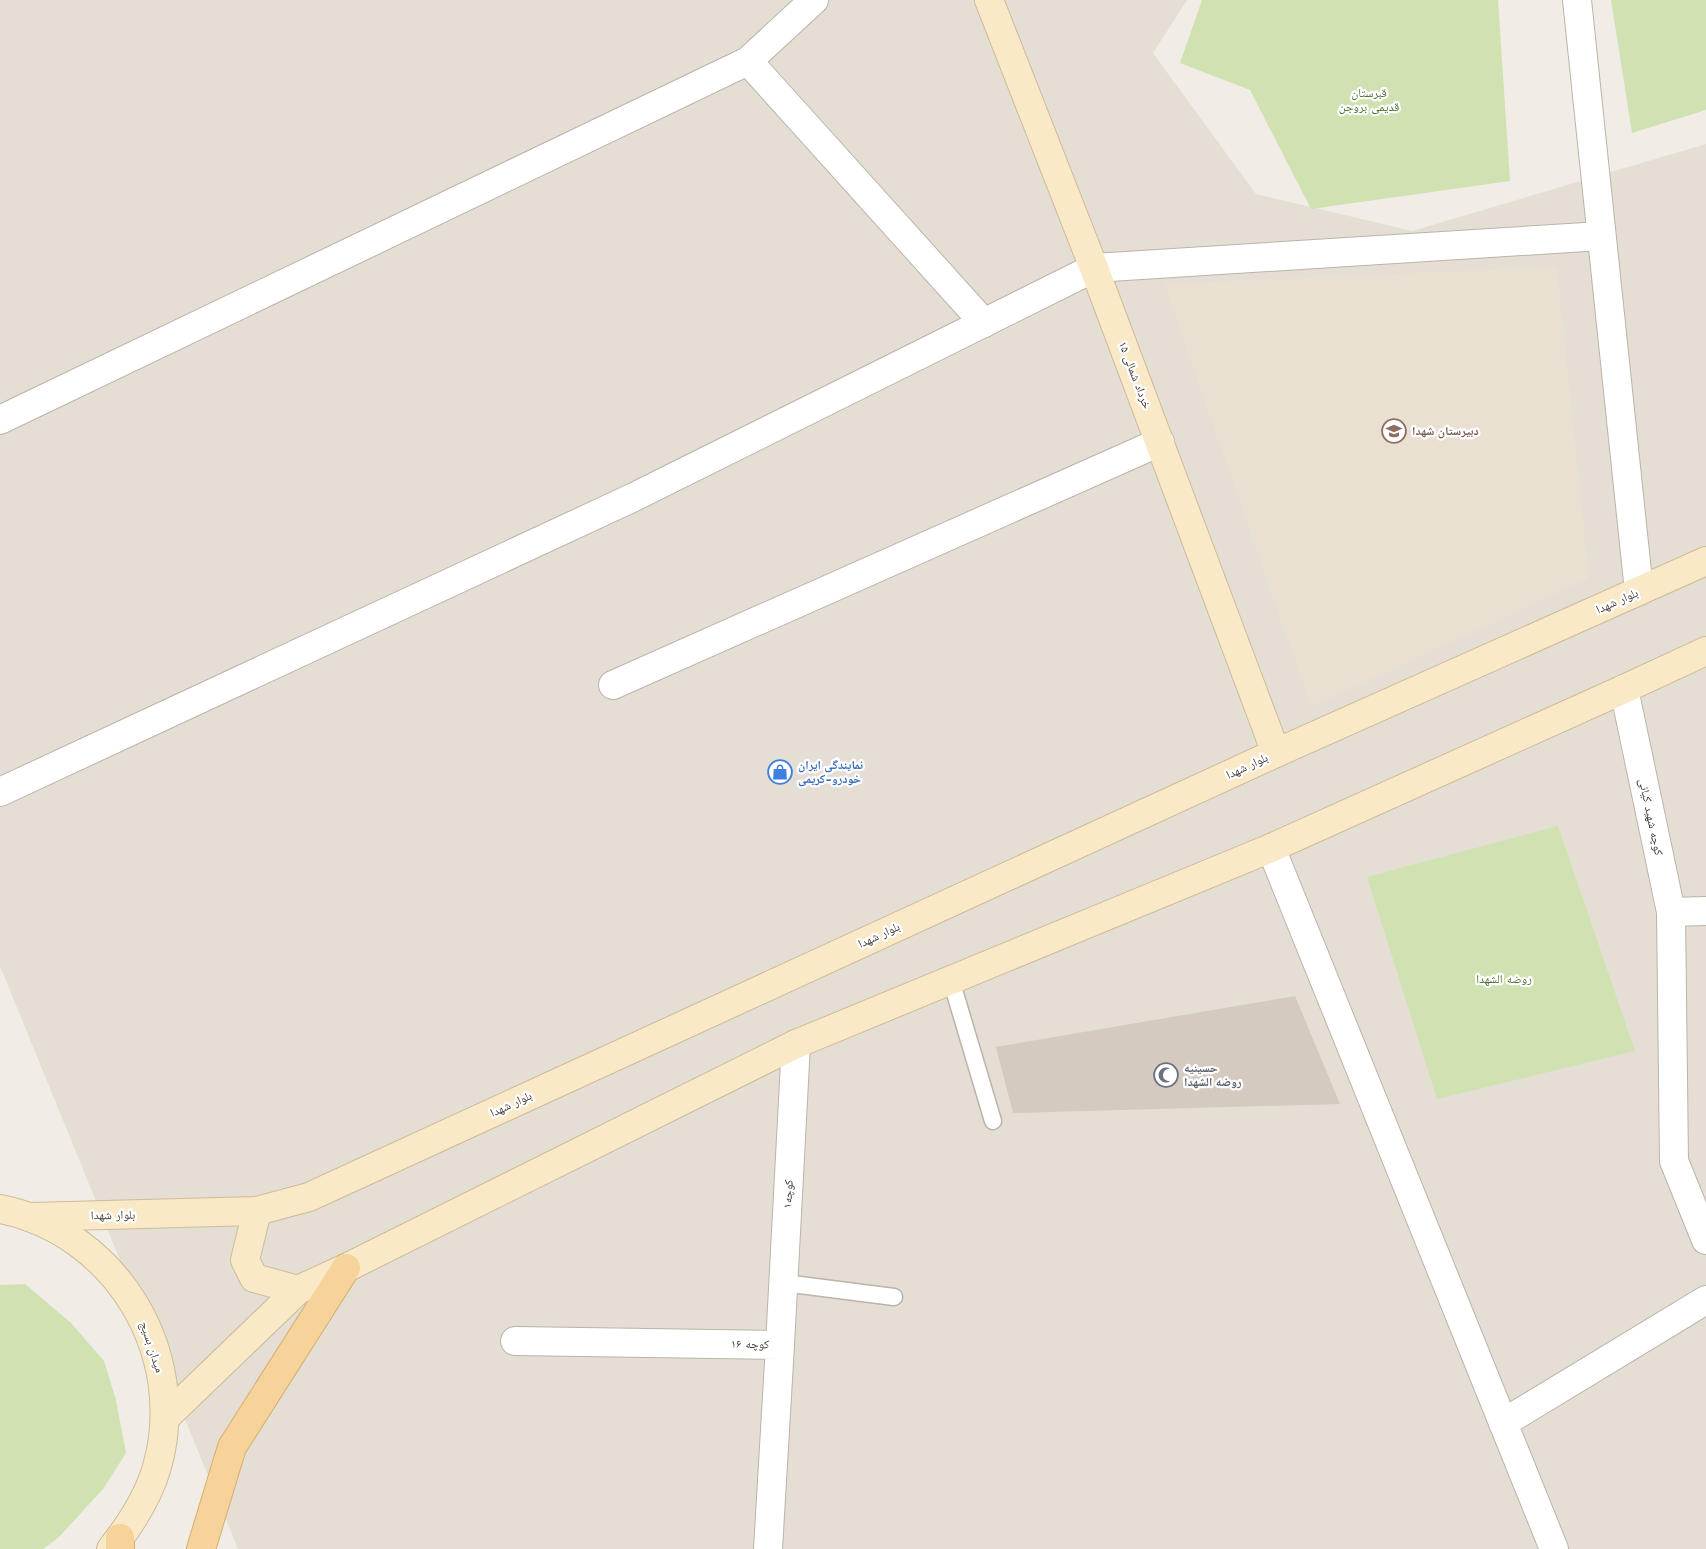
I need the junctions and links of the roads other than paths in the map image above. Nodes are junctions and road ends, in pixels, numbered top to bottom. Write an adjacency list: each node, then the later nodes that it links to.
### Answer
1 (814, 0): 4 (street)
2 (989, 0): 6 (main road, ۱۵ خرداد شمالی)
3 (1577, 0): 5 (street)
4 (748, 61): 7 (street); 8 (street)
5 (1601, 236): 6 (street); 11 (street)
6 (1094, 268): 7 (street); 9 (main road, ۱۵ خرداد شمالی)
7 (984, 322): 16 (street)
8 (0, 420)
9 (1160, 442): 13 (street); 15 (main road, ۱۵ خرداد شمالی)
10 (1706, 561): 11 (main road, بلوار شهدا)
11 (1639, 591): 15 (main road, بلوار شهدا)
12 (1706, 651): 14 (main road)
13 (613, 685)
14 (1624, 689): 17 (main road); 19 (street, کوچه شهید کیانی)
15 (1276, 752): 24 (main road, بلوار شهدا)
16 (0, 792)
17 (1271, 848): 20 (main road); 35 (street)
18 (1706, 911): 19 (street)
19 (1671, 912): 26 (street, کوچه شهید کیانی)
20 (951, 980): 21 (main road); 22 (lane)
21 (796, 1044): 27 (main road); 28 (street, کوچه۱)
22 (993, 1121)
23 (0, 1209): 25 (main road, میدان بسیج)
24 (257, 1212): 25 (main road, بلوار شهدا); 29 (main road)
25 (30, 1217): 34 (main road, میدان بسیج)
26 (1706, 1240)
27 (346, 1268): 29 (main road); 38 (main road)
28 (784, 1283): 30 (lane); 33 (street, کوچه۱)
29 (298, 1290): 34 (main road)
30 (894, 1297)
31 (1706, 1300): 35 (street)
32 (515, 1341): 33 (street, کوچه ۱۶)
33 (780, 1344): 39 (street, کوچه ۱۶)
34 (165, 1418): 36 (main road, میدان بسیج)
35 (1504, 1423): 37 (street)
36 (117, 1545)
37 (1548, 1547)
38 (201, 1549)
39 (768, 1549)

